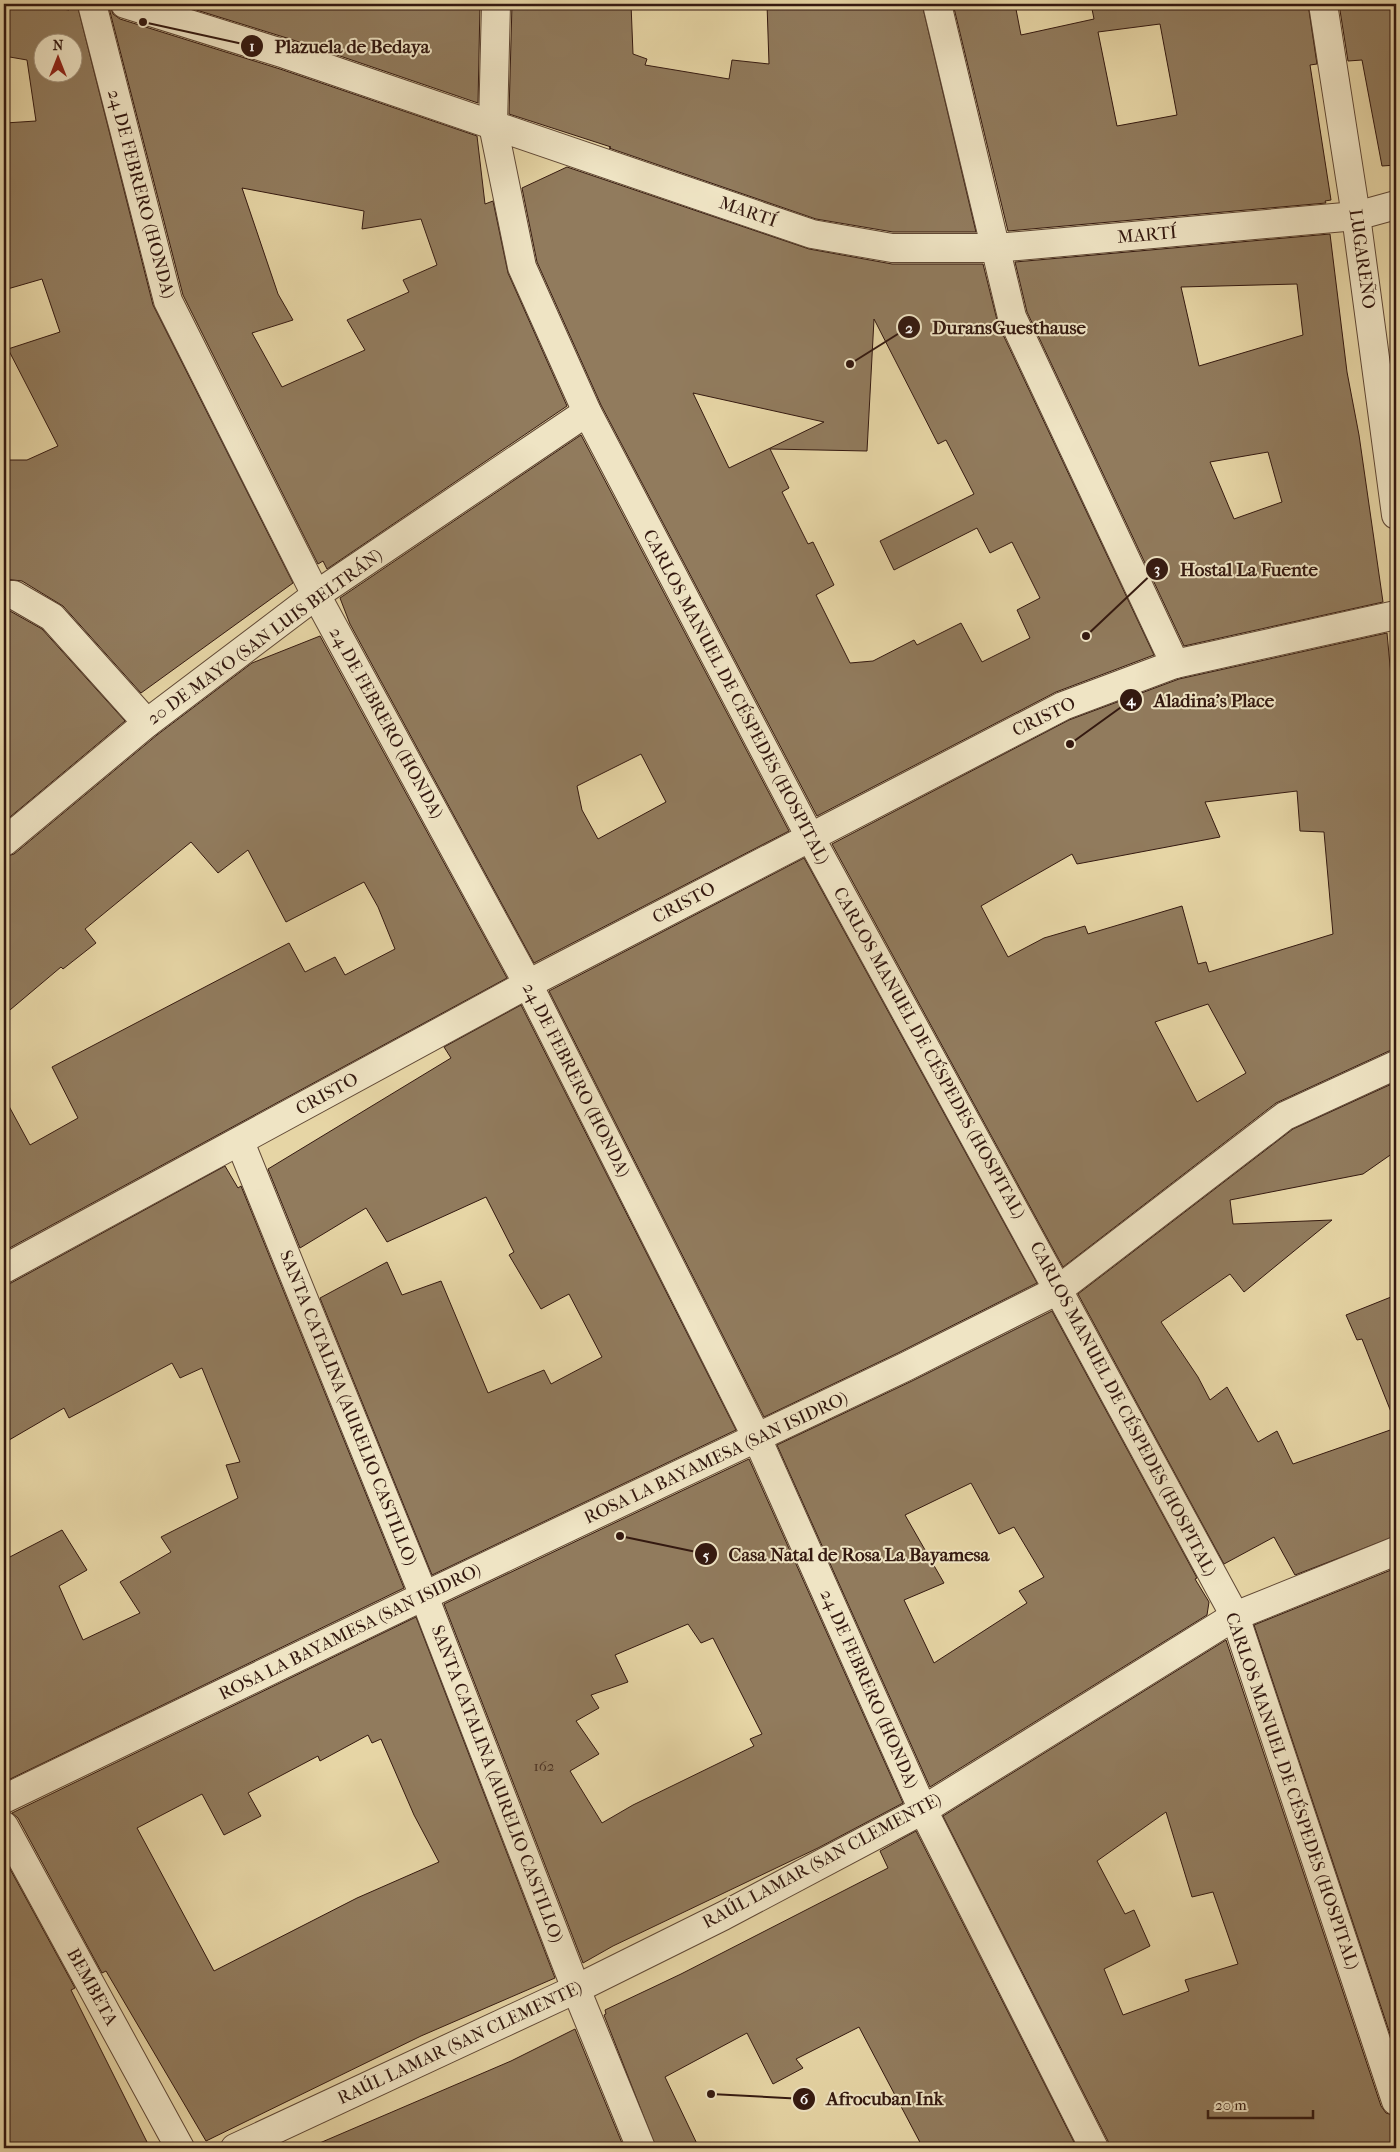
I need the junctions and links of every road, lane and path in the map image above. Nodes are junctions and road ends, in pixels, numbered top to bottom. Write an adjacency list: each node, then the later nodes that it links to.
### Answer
1 (92, 4): 13 (street, 24 DE FEBRERO (HONDA))
2 (125, 4): 6 (street, MARTÍ)
3 (496, 4): 6 (street, CARLOS MANUEL DE CÉSPEDES (HOSPITAL))
4 (937, 4): 9 (street)
5 (1323, 4): 8 (street, LUGAREÑO)
6 (493, 125): 9 (street, MARTÍ); 10 (street, CARLOS MANUEL DE CÉSPEDES (HOSPITAL))
7 (1396, 205): 8 (street, MARTÍ)
8 (1356, 216): 9 (street, MARTÍ); 11 (street, LUGAREÑO)
9 (996, 248): 15 (street)
10 (587, 412): 13 (street, 20 DE MAYO (SAN LUIS BELTRÁN)); 17 (street, CARLOS MANUEL DE CÉSPEDES (HOSPITAL))
11 (1396, 515)
12 (4, 595): 16 (street)
13 (316, 595): 16 (street, 20 DE MAYO (SAN LUIS BELTRÁN)); 19 (street, 24 DE FEBRERO (HONDA))
14 (1396, 615): 15 (street, CRISTO)
15 (1175, 664): 17 (street, CRISTO)
16 (147, 723): 18 (street, 20 DE MAYO (SAN LUIS BELTRÁN))
17 (810, 837): 19 (street, CRISTO); 23 (street, CARLOS MANUEL DE CÉSPEDES (HOSPITAL))
18 (4, 842)
19 (528, 984): 21 (street, CRISTO); 24 (street, 24 DE FEBRERO (HONDA))
20 (1396, 1065): 23 (street, ROSA LA BAYAMESA (SAN ISIDRO))
21 (240, 1142): 22 (street, CRISTO); 26 (street, SANTA CATALINA (AURELIO CASTILLO))
22 (4, 1269)
23 (1058, 1290): 24 (street, ROSA LA BAYAMESA (SAN ISIDRO)); 27 (street, CARLOS MANUEL DE CÉSPEDES (HOSPITAL))
24 (757, 1438): 26 (street, ROSA LA BAYAMESA (SAN ISIDRO)); 29 (street, 24 DE FEBRERO (HONDA))
25 (1396, 1551): 27 (street, RAÚL LAMAR (SAN CLEMENTE))
26 (424, 1596): 28 (street, ROSA LA BAYAMESA (SAN ISIDRO)); 31 (street, SANTA CATALINA (AURELIO CASTILLO))
27 (1235, 1616): 29 (street, RAÚL LAMAR (SAN CLEMENTE)); 32 (street, CARLOS MANUEL DE CÉSPEDES (HOSPITAL))
28 (4, 1799)
29 (922, 1810): 31 (street, RAÚL LAMAR (SAN CLEMENTE)); 36 (street, 24 DE FEBRERO (HONDA))
30 (4, 1826): 33 (street, BEMBETA)
31 (576, 1989): 34 (street, RAÚL LAMAR (SAN CLEMENTE)); 35 (street, SANTA CATALINA (AURELIO CASTILLO))
32 (1396, 2101)
33 (180, 2148)
34 (235, 2148)
35 (641, 2148)
36 (1094, 2148)

